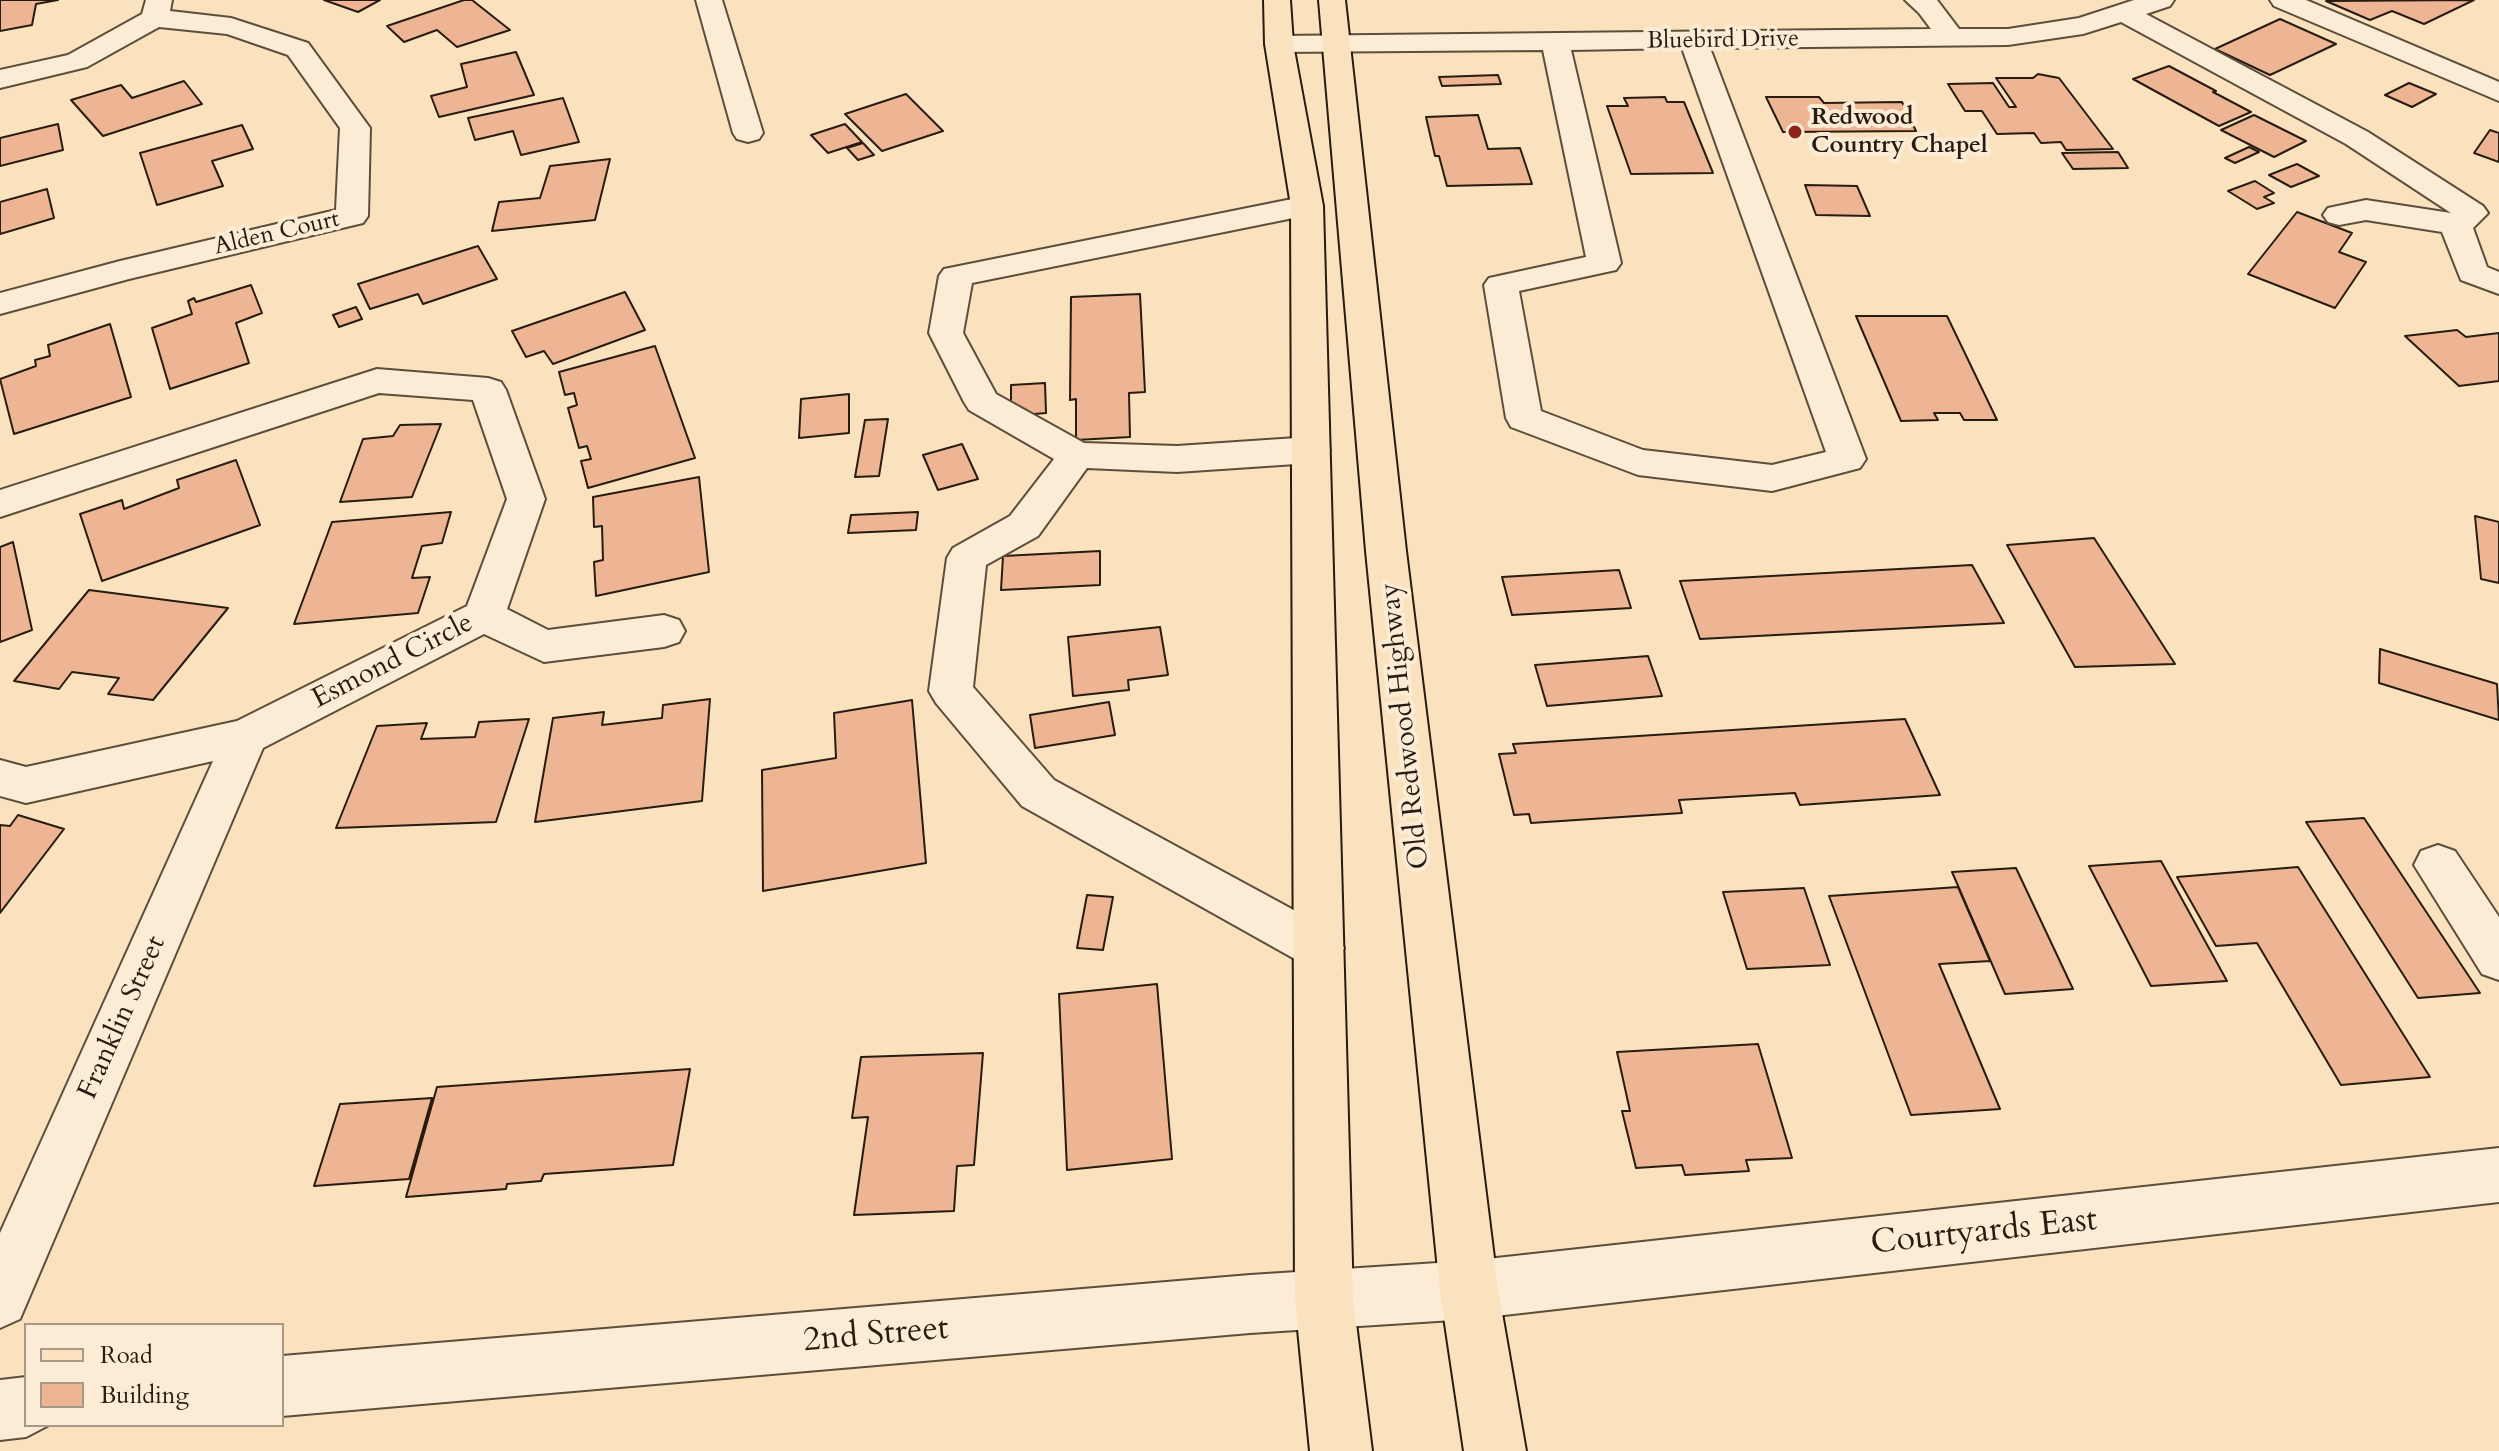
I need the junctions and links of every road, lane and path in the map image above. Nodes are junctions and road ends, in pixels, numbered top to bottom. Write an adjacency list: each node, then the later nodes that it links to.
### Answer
1 (709, 0): 16 (street)
2 (1277, 0): 12 (main road)
3 (1332, 0): 13 (main road, Old Redwood Highway)
4 (1918, 0): 9 (street)
5 (2161, 0): 8 (street, Bluebird Drive)
6 (2283, 0): 15 (street)
7 (157, 9): 14 (street); 21 (street, Alden Court)
8 (2126, 14): 9 (street, Bluebird Drive); 19 (street)
9 (1952, 39): 11 (street, Bluebird Drive)
10 (1555, 42): 11 (street, Bluebird Drive); 11 (street); 13 (street, Bluebird Drive)
11 (1694, 42)
12 (1279, 44): 13 (street, Bluebird Drive); 17 (main road)
13 (1335, 44): 33 (main road, Old Redwood Highway)
14 (0, 79)
15 (2499, 92)
16 (748, 133)
17 (1307, 206): 22 (main road); 23 (street)
18 (2339, 215): 19 (street)
19 (2456, 225): 20 (street)
20 (2499, 284)
21 (0, 304)
22 (1311, 450): 23 (street); 30 (main road)
23 (1077, 455): 30 (street)
24 (0, 504): 25 (street, Esmond Circle)
25 (484, 616): 26 (street); 27 (street, Esmond Circle)
26 (664, 631)
27 (246, 736): 28 (street, Esmond Circle); 34 (street, Franklin Street)
28 (0, 778)
29 (2438, 865): 31 (street)
30 (1319, 948): 35 (main road)
31 (2499, 958)
32 (2499, 1175): 33 (street, Courtyards East)
33 (1469, 1290): 35 (street, 2nd Street); 40 (main road, Old Redwood Highway)
34 (0, 1299)
35 (1324, 1299): 36 (street, 2nd Street); 39 (main road)
36 (284, 1386)
37 (24, 1407): 38 (street)
38 (0, 1410)
39 (1341, 1451)
40 (1495, 1451)

